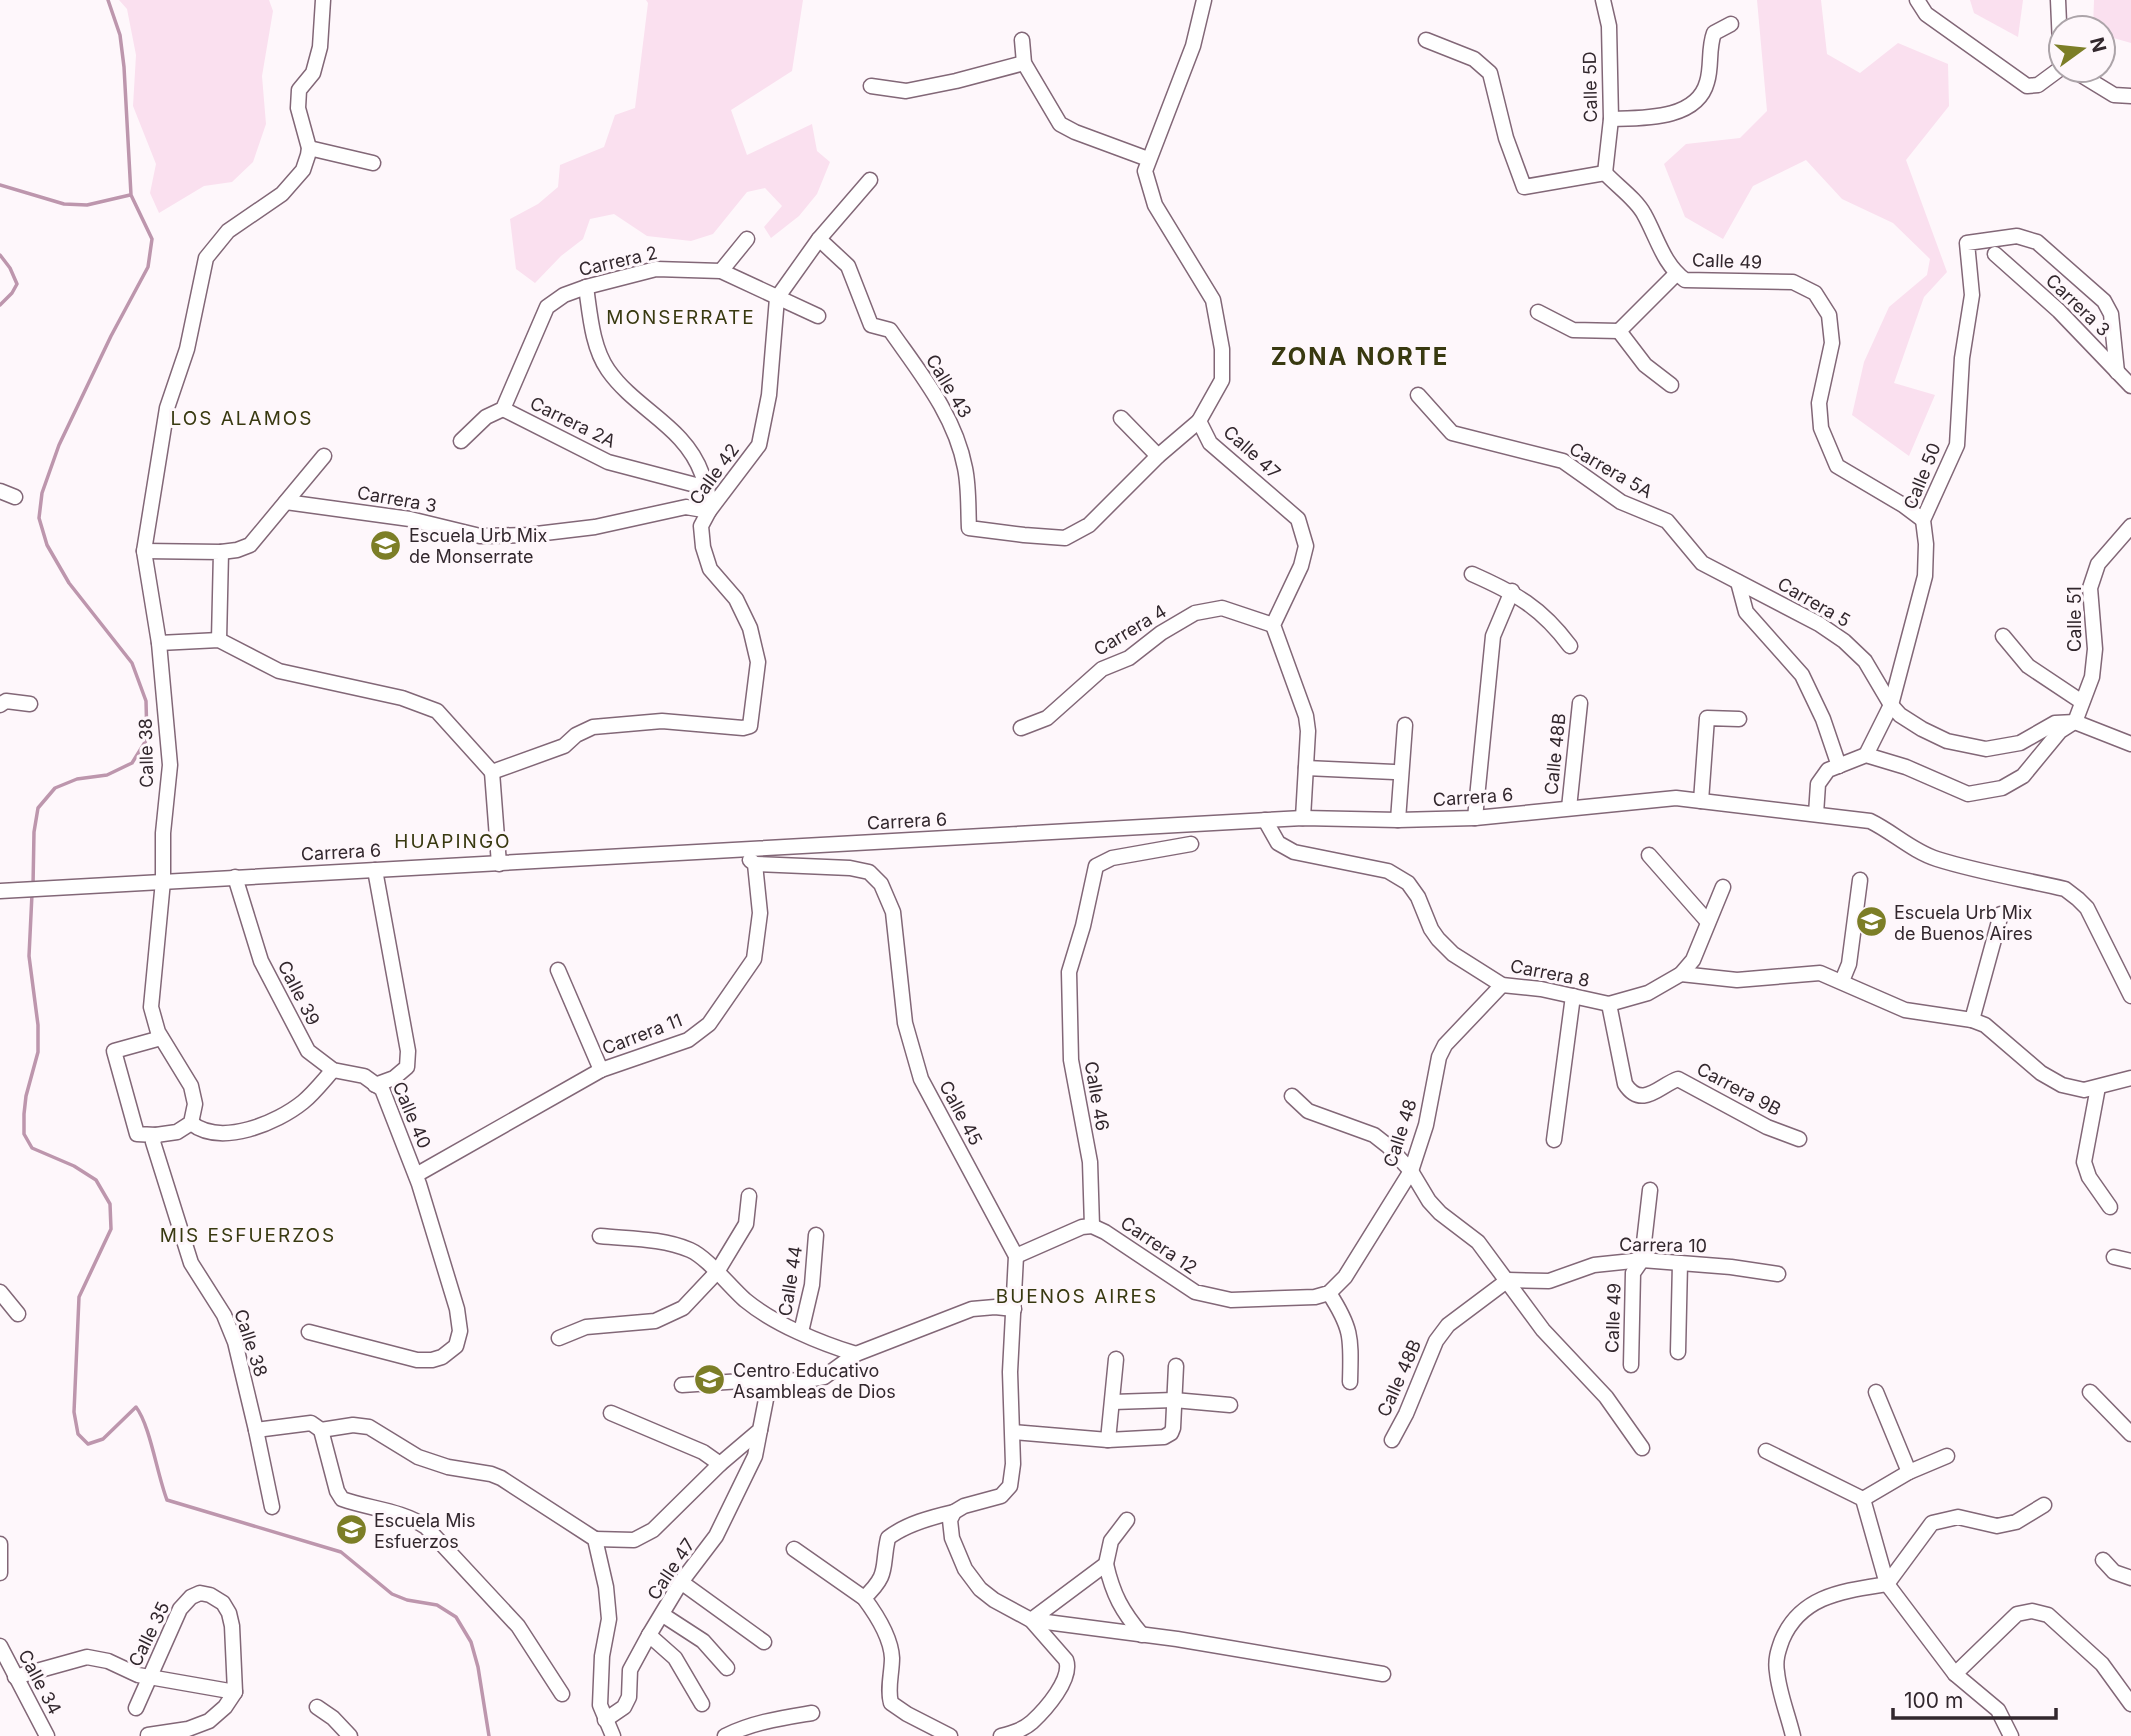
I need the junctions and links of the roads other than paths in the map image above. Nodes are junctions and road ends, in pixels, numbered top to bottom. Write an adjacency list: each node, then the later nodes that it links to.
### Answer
1 (323, 0): 14 (street)
2 (1204, 0): 15 (street, Calle 47)
3 (1603, 0): 13 (street, Calle 5D)
4 (1917, 0): 9 (street)
5 (1731, 24): 13 (street)
6 (1022, 40): 8 (street)
7 (1426, 40): 17 (street)
8 (1024, 63): 11 (street); 15 (street)
9 (2047, 78)
10 (2096, 84): 12 (street)
11 (871, 86)
12 (2131, 96)
13 (1611, 119): 17 (street, Calle 5D)
14 (309, 148): 16 (street); 46 (street, Calle 38)
15 (1148, 159): 35 (street, Calle 47)
16 (373, 163)
17 (1605, 173): 23 (street)
18 (870, 180): 20 (street)
19 (747, 239): 22 (street)
20 (819, 239): 25 (street); 38 (street, Calle 43)
21 (1995, 254): 29 (street, Carrera 3)
22 (721, 271): 24 (street, Carrera 2); 25 (street, Carrera 2)
23 (1676, 274): 28 (street, Calle 49); 44 (street, Calle 49)
24 (586, 287): 33 (street, Carrera 2); 39 (street)
25 (777, 299): 27 (street, Carrera 2); 43 (street, Calle 42)
26 (1538, 312): 28 (street)
27 (818, 316)
28 (1619, 331): 30 (street)
29 (2117, 372): 31 (street, Carrera 3); 44 (street, Calle 50)
30 (1671, 385)
31 (2131, 386)
32 (1418, 395): 49 (street, Carrera 5A)
33 (503, 409): 36 (street); 39 (street, Carrera 2A)
34 (1121, 418): 38 (street)
35 (1199, 421): 38 (street); 51 (street, Calle 47)
36 (461, 441)
37 (324, 456): 42 (street)
38 (1158, 456)
39 (707, 488): 43 (street)
40 (0, 491): 41 (street)
41 (15, 497)
42 (286, 502): 43 (street, Carrera 3); 47 (street)
43 (709, 511): 69 (street, Calle 42)
44 (1923, 520): 60 (street, Calle 50)
45 (2131, 526): 56 (street, Calle 51)
46 (144, 551): 47 (street); 54 (street, Calle 38)
47 (221, 552): 53 (street)
48 (1472, 573): 50 (street)
49 (1738, 582): 60 (street, Carrera 5); 67 (street)
50 (1512, 591): 55 (street); 75 (street)
51 (1273, 625): 64 (street, Carrera 4); 68 (street)
52 (2004, 636): 56 (street)
53 (219, 640): 54 (street); 69 (street)
54 (159, 643): 86 (street, Calle 38)
55 (1570, 646)
56 (2082, 702): 62 (street, Calle 51)
57 (1580, 703): 72 (street, Calle 48B)
58 (30, 704): 59 (street)
59 (0, 705)
60 (1891, 705): 62 (street, Carrera 5); 66 (street, Calle 50)
61 (1740, 719): 71 (street)
62 (2076, 722): 65 (street); 66 (street)
63 (1405, 725): 77 (street)
64 (1021, 728)
65 (2131, 744)
66 (1866, 755): 67 (street)
67 (1839, 766): 73 (street)
68 (1306, 768): 70 (street); 74 (street)
69 (492, 772): 81 (street)
70 (1394, 772)
71 (1701, 801): 72 (street, Carrera 6); 73 (street, Carrera 6)
72 (1569, 808): 75 (street, Carrera 6)
73 (1816, 814): 96 (street, Carrera 6)
74 (1303, 818): 76 (street, Carrera 6); 77 (street, Carrera 6)
75 (1475, 818): 77 (street, Carrera 6)
76 (1265, 820): 79 (street, Carrera 6); 94 (street, Carrera 8)
77 (1398, 820)
78 (1191, 844): 115 (street, Calle 46)
79 (738, 850): 81 (street, Carrera 6); 82 (street)
80 (1649, 855): 90 (street)
81 (499, 864): 83 (street, Carrera 6)
82 (755, 864): 101 (street, Carrera 11); 118 (street, Calle 45)
83 (375, 870): 84 (street, Carrera 6); 103 (street, Calle 40)
84 (235, 877): 86 (street, Carrera 6); 100 (street, Calle 39)
85 (1860, 880): 93 (street)
86 (163, 881): 88 (street, Carrera 6); 99 (street, Calle 38)
87 (1723, 887): 90 (street)
88 (0, 891)
89 (2001, 915): 98 (street)
90 (1708, 922): 92 (street)
91 (558, 970): 101 (street)
92 (1681, 974): 93 (street); 97 (street, Carrera 8)
93 (1842, 981): 98 (street)
94 (1502, 985): 95 (street, Carrera 8); 110 (street, Calle 48)
95 (1573, 996): 97 (street, Carrera 8); 109 (street)
96 (2131, 996)
97 (1609, 1004): 108 (street, Carrera 9B)
98 (1972, 1020): 104 (street)
99 (161, 1038): 106 (street, Calle 38); 107 (street)
100 (333, 1070): 103 (street, Calle 39); 106 (street)
101 (601, 1070): 111 (street, Carrera 11)
102 (2131, 1078): 104 (street)
103 (376, 1084): 111 (street, Calle 40)
104 (2098, 1087): 114 (street)
105 (1292, 1096): 110 (street)
106 (191, 1123): 107 (street)
107 (156, 1135): 147 (street, Calle 38)
108 (1799, 1139)
109 (1554, 1140)
110 (1411, 1171): 125 (street); 127 (street, Calle 48)
111 (416, 1175): 130 (street, Calle 40)
112 (1650, 1190): 120 (street, Calle 49)
113 (749, 1196): 123 (street)
114 (2110, 1207)
115 (1092, 1226): 118 (street, Carrera 12); 127 (street, Carrera 12)
116 (816, 1235): 131 (street, Calle 44)
117 (600, 1236): 123 (street)
118 (1016, 1256): 128 (street)
119 (2114, 1257): 121 (street)
120 (1642, 1260): 122 (street, Carrera 10); 125 (street, Carrera 10); 136 (street, Calle 49)
121 (2131, 1261)
122 (1680, 1263): 124 (street, Carrera 10); 133 (street)
123 (717, 1272): 131 (street); 132 (street)
124 (1778, 1274)
125 (1508, 1280): 153 (street, Calle 48B); 154 (street)
126 (0, 1292): 129 (street)
127 (1329, 1293): 139 (street)
128 (1014, 1309): 134 (street); 150 (street)
129 (18, 1314)
130 (309, 1332)
131 (801, 1332): 134 (street)
132 (559, 1338)
133 (1678, 1352)
134 (856, 1354): 138 (street)
135 (1116, 1359): 144 (street)
136 (1631, 1365)
137 (1176, 1366): 143 (street)
138 (770, 1379): 140 (street); 149 (street, Calle 47)
139 (1350, 1382)
140 (682, 1385)
141 (1876, 1392): 158 (street)
142 (2090, 1392): 151 (street)
143 (1174, 1400): 144 (street); 145 (street); 152 (street)
144 (1113, 1402): 152 (street)
145 (1230, 1405)
146 (611, 1413): 157 (street)
147 (256, 1430): 148 (street); 161 (street, Calle 38)
148 (321, 1430): 164 (street); 186 (street)
149 (760, 1430): 157 (street); 171 (street, Calle 47)
150 (1013, 1432): 152 (street); 162 (street)
151 (2129, 1432)
152 (1108, 1440)
153 (1392, 1440)
154 (1642, 1448)
155 (1766, 1451): 159 (street)
156 (1947, 1457): 158 (street)
157 (720, 1464): 164 (street)
158 (1909, 1472): 159 (street)
159 (1863, 1499): 172 (street)
160 (2044, 1505): 172 (street)
161 (272, 1507)
162 (954, 1512): 173 (street); 175 (street)
163 (1127, 1520): 168 (street)
164 (595, 1539): 192 (street)
165 (0, 1544): 169 (street)
166 (794, 1549): 173 (street)
167 (2103, 1560): 170 (street)
168 (1106, 1564): 175 (street); 177 (street)
169 (0, 1573)
170 (2131, 1578)
171 (681, 1582): 174 (street, Calle 47); 178 (street)
172 (1887, 1584): 182 (street); 200 (street)
173 (864, 1598): 198 (street)
174 (663, 1615): 176 (street, Calle 47); 180 (street)
175 (1031, 1620): 177 (street); 199 (street)
176 (649, 1635): 187 (street); 192 (street, Calle 47)
177 (1142, 1635): 181 (street)
178 (764, 1642)
179 (0, 1646): 183 (street, Calle 34)
180 (727, 1668)
181 (1383, 1674)
182 (1955, 1674): 188 (street); 201 (street)
183 (15, 1677): 184 (street); 194 (street, Calle 34)
184 (149, 1677): 185 (street); 185 (street, Calle 35); 190 (street, Calle 35)
185 (234, 1692): 193 (street)
186 (562, 1694)
187 (702, 1704)
188 (2131, 1704)
189 (317, 1707): 195 (street)
190 (136, 1708)
191 (812, 1713): 197 (street)
192 (605, 1720): 196 (street)
193 (148, 1735)
194 (47, 1736)
195 (350, 1736)
196 (613, 1736)
197 (725, 1736)
198 (950, 1736)
199 (1001, 1736)
200 (1793, 1736)
201 (2011, 1736)

